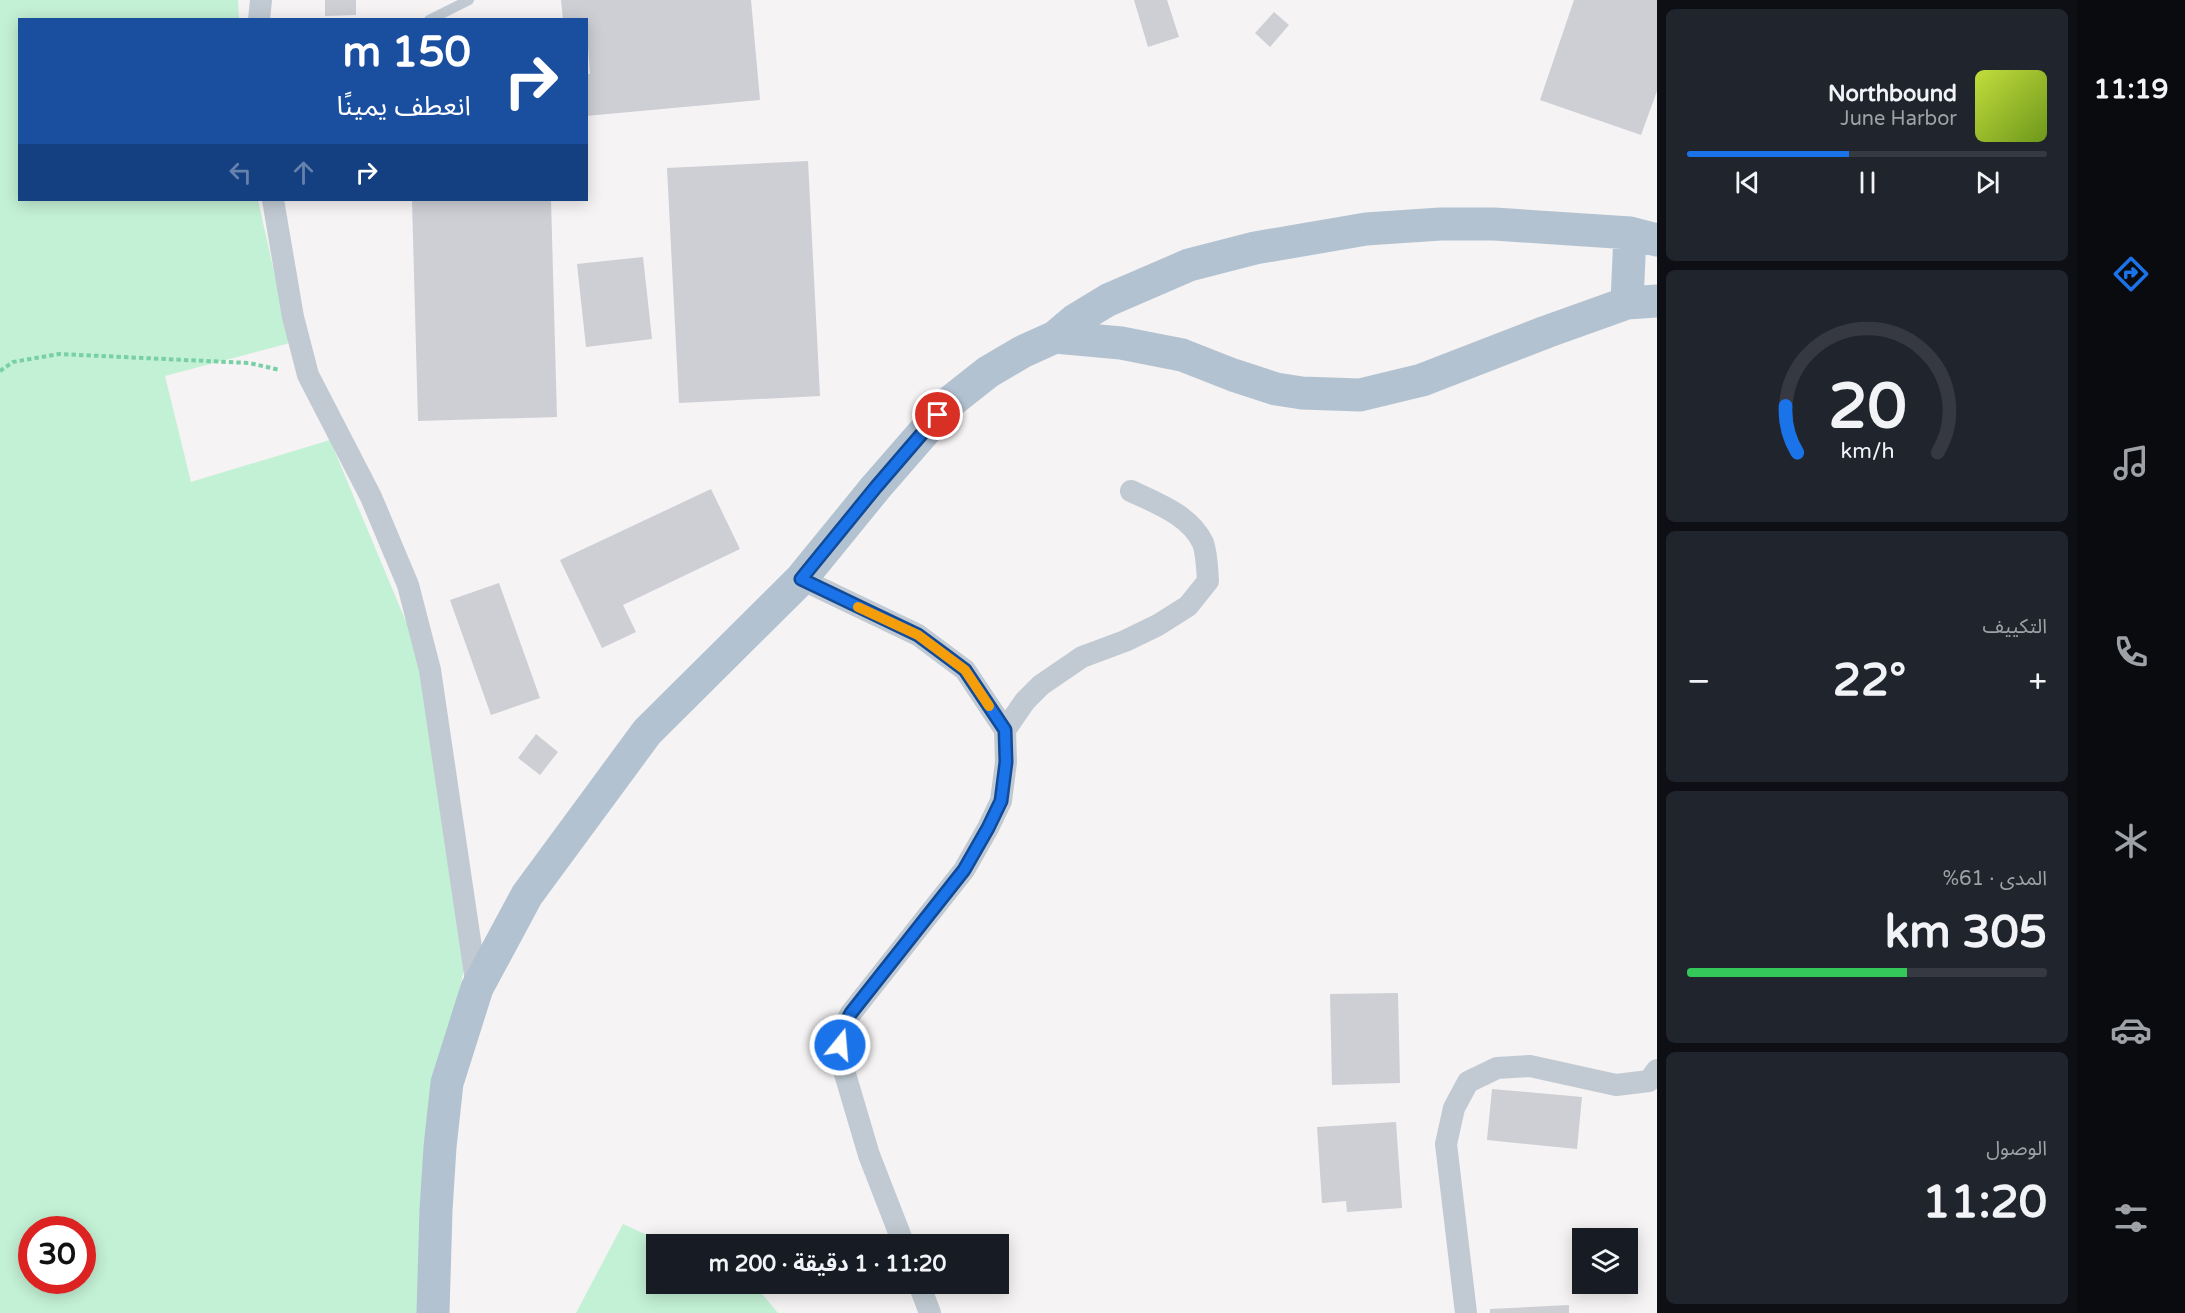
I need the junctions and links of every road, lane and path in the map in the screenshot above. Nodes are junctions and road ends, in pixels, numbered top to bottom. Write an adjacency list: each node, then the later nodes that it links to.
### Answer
1 (261, 0): 3 (street)
2 (469, 0): 4 (lane)
3 (259, 18)
4 (433, 18)
5 (273, 201): 10 (street)
6 (1643, 236): 7 (main road); 8 (main road)
7 (1642, 302): 8 (main road)
8 (1055, 337): 12 (main road)
9 (0, 371): 10 (path)
10 (308, 375): 14 (street)
11 (1131, 491): 13 (street)
12 (801, 579): 13 (street); 14 (main road)
13 (1005, 730): 16 (street)
14 (477, 988): 18 (main road)
15 (1657, 1070): 20 (street)
16 (900, 1234)
17 (923, 1294): 19 (street)
18 (433, 1313)
19 (930, 1313)
20 (1466, 1313)

